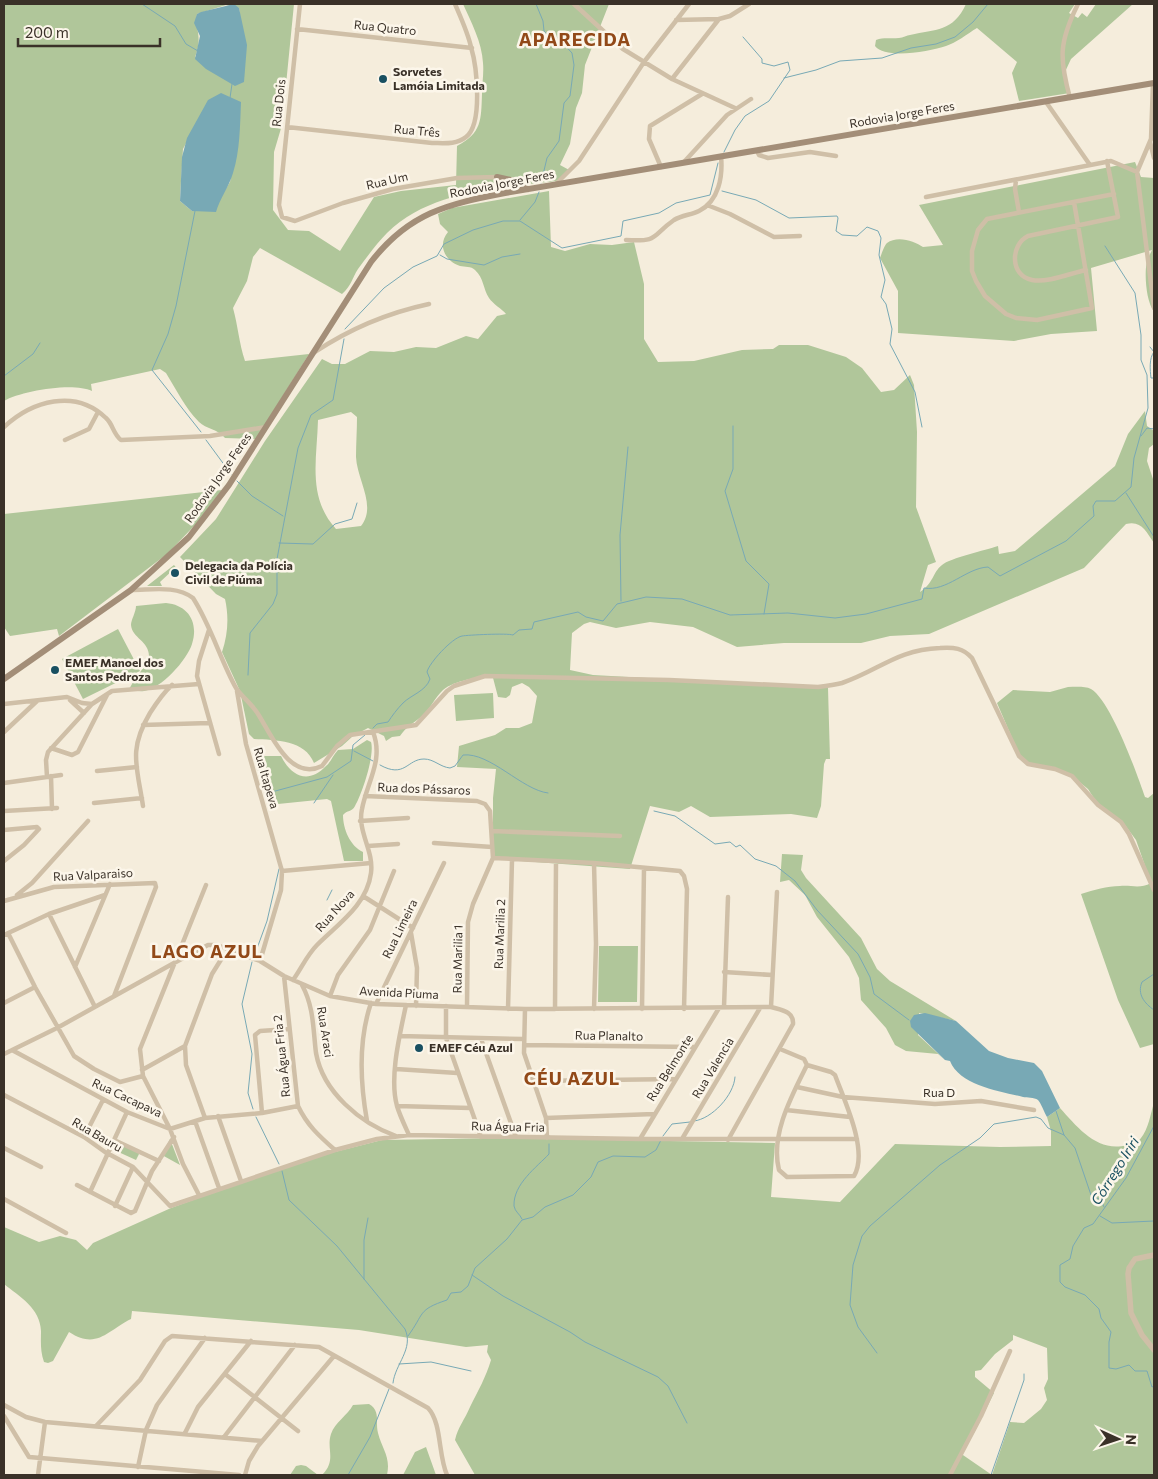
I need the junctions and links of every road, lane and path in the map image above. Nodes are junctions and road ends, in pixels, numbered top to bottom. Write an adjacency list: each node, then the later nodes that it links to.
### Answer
1 (300, 4): 9 (street, Rua Dois)
2 (455, 4): 10 (street, Rua Três)
3 (574, 4): 11 (street)
4 (689, 4): 8 (street)
5 (749, 4): 7 (street)
6 (1078, 4): 15 (street)
7 (719, 19): 8 (street); 12 (street)
8 (676, 20): 11 (street)
9 (297, 29): 10 (street, Rua Quatro); 19 (street, Rua Dois)
10 (472, 48): 19 (street, Rua Três)
11 (644, 62): 12 (street); 32 (street)
12 (672, 79): 14 (street)
13 (1154, 83): 15 (main road, Rodovia Jorge Feres); 20 (street)
14 (702, 94): 18 (street); 28 (street)
15 (1070, 98): 17 (main road, Rodovia Jorge Feres)
16 (751, 99): 18 (street)
17 (1046, 102): 21 (main road, Rodovia Jorge Feres); 27 (street)
18 (735, 108): 26 (street)
19 (287, 127): 38 (street, Rua Dois)
20 (1150, 142): 24 (street); 29 (street)
21 (757, 151): 22 (main road, Rodovia Jorge Feres); 23 (street)
22 (721, 156): 26 (main road, Rodovia Jorge Feres); 39 (street)
23 (836, 156)
24 (1154, 158)
25 (1107, 161): 27 (street); 29 (street); 35 (street)
26 (683, 163): 28 (main road, Rodovia Jorge Feres)
27 (1090, 165): 31 (street)
28 (660, 167): 32 (main road, Rodovia Jorge Feres)
29 (1136, 172): 46 (street)
30 (496, 177): 33 (main road); 34 (street); 38 (street, Rua Um)
31 (1016, 180): 36 (street); 40 (street)
32 (555, 185): 33 (main road, Rodovia Jorge Feres)
33 (528, 189): 34 (main road, Rodovia Jorge Feres)
34 (505, 193): 47 (main road, Rodovia Jorge Feres)
35 (1114, 194): 37 (street); 41 (street)
36 (926, 197)
37 (1074, 202): 40 (street); 41 (street)
38 (279, 205)
39 (707, 205): 42 (street); 43 (street)
40 (1019, 212): 44 (street)
41 (1078, 226): 44 (street); 44 (street)
42 (800, 236)
43 (626, 240)
44 (1086, 270)
45 (429, 304): 47 (street)
46 (1154, 308)
47 (312, 354): 50 (main road, Rodovia Jorge Feres)
48 (98, 412): 49 (street); 50 (street); 51 (street)
49 (4, 427)
50 (266, 427): 52 (main road, Rodovia Jorge Feres)
51 (65, 440)
52 (131, 590): 53 (street); 54 (main road, Rodovia Jorge Feres)
53 (209, 630): 55 (street); 57 (street)
54 (6, 675)
55 (199, 684): 56 (street); 64 (street)
56 (172, 685): 58 (street); 65 (street)
57 (237, 689): 67 (street); 98 (street, Rua Itapeva)
58 (108, 693): 62 (street); 68 (street)
59 (67, 697): 60 (street); 62 (street); 63 (street)
60 (38, 701): 61 (street); 66 (street)
61 (4, 704)
62 (92, 704): 63 (street)
63 (84, 713): 68 (street)
64 (209, 723): 65 (street); 69 (street)
65 (143, 725): 70 (street)
66 (4, 732)
67 (374, 732): 75 (street, Rua Nova); 102 (street)
68 (51, 748): 73 (street)
69 (219, 754)
70 (137, 767): 71 (street); 76 (street)
71 (97, 770)
72 (61, 775): 73 (street)
73 (49, 777): 74 (street); 79 (street)
74 (4, 783)
75 (365, 796): 82 (street, Rua Nova); 84 (street, Rua dos Pássaros)
76 (142, 798): 77 (street); 78 (street)
77 (94, 803)
78 (143, 806)
79 (4, 811)
80 (408, 818): 82 (street)
81 (88, 821): 107 (street)
82 (360, 821): 88 (street, Rua Nova)
83 (4, 830): 91 (street)
84 (492, 831): 85 (street); 89 (street, Rua dos Pássaros)
85 (620, 836)
86 (434, 843): 89 (street)
87 (398, 844): 88 (street)
88 (368, 846): 94 (street, Rua Nova)
89 (492, 847): 90 (street, Rua dos Pássaros)
90 (493, 858): 92 (street); 130 (street, Rua Marilia 1)
91 (4, 860)
92 (512, 860): 93 (street); 135 (street, Rua Marilia 2)
93 (556, 862): 96 (street); 137 (street)
94 (371, 863): 98 (street); 105 (street, Rua Nova)
95 (444, 863): 111 (street, Rua Limeira)
96 (594, 863): 97 (street); 138 (street)
97 (644, 868): 139 (street); 140 (street)
98 (282, 871): 114 (street, Rua Itapeva)
99 (394, 871): 109 (street)
100 (110, 884): 104 (street); 107 (street, Rua Valparaiso); 123 (street, Rua Valparaiso)
101 (206, 885): 115 (street)
102 (1154, 890)
103 (777, 892): 118 (street)
104 (105, 895): 110 (street); 116 (street)
105 (363, 896): 109 (street); 120 (street, Rua Nova)
106 (728, 896): 117 (street)
107 (14, 897): 108 (street, Rua Valparaiso)
108 (4, 902)
109 (380, 907): 111 (street); 124 (street)
110 (49, 914): 112 (street); 116 (street)
111 (412, 930): 126 (street, Rua Limeira); 128 (street)
112 (6, 934): 122 (street)
113 (235, 950): 114 (street, Avenida Piuma); 115 (street, Avenida Piuma); 147 (street)
114 (260, 960): 119 (street, Avenida Piuma)
115 (174, 963): 123 (street, Avenida Piuma); 154 (street)
116 (75, 967): 131 (street)
117 (724, 972): 118 (street); 133 (street)
118 (772, 975): 132 (street)
119 (284, 976): 120 (street, Avenida Piuma); 142 (street, Rua Água Fria 2)
120 (293, 980): 121 (street, Avenida Piuma)
121 (302, 985): 124 (street, Avenida Piuma); 176 (street, Rua Araci)
122 (35, 988): 125 (street); 141 (street)
123 (114, 996): 131 (street, Avenida Piuma)
124 (330, 996): 126 (street, Avenida Piuma)
125 (4, 1004)
126 (373, 1004): 127 (street, Avenida Piuma); 176 (street, Rua Limeira)
127 (406, 1005): 128 (street, Avenida Piuma); 143 (street)
128 (416, 1006): 129 (street, Avenida Piuma)
129 (446, 1006): 130 (street, Avenida Piuma); 144 (street)
130 (467, 1006): 135 (street, Avenida Piuma)
131 (95, 1007): 141 (street, Avenida Piuma)
132 (771, 1007): 134 (street, Avenida Piuma); 149 (street)
133 (721, 1008): 134 (street, Avenida Piuma); 140 (street, Avenida Piuma); 148 (street, Rua Belmonte)
134 (760, 1008): 185 (street, Rua Valencia)
135 (508, 1009): 136 (street, Avenida Piuma)
136 (525, 1009): 137 (street, Avenida Piuma); 146 (street)
137 (555, 1009): 138 (street, Avenida Piuma)
138 (594, 1009): 139 (street, Avenida Piuma)
139 (642, 1009): 140 (street, Avenida Piuma)
140 (684, 1009)
141 (57, 1028): 150 (street, Avenida Piuma); 156 (street)
142 (288, 1029): 163 (street, Rua Água Fria 2); 169 (street)
143 (400, 1036): 144 (street, Rua Planalto); 153 (street)
144 (446, 1038): 145 (street, Rua Planalto); 155 (street)
145 (481, 1039): 146 (street, Rua Planalto); 182 (street)
146 (524, 1042): 148 (street, Rua Planalto); 158 (street)
147 (185, 1046): 154 (street); 173 (street)
148 (695, 1047): 157 (street, Rua Belmonte)
149 (780, 1049): 152 (street); 189 (street)
150 (12, 1050): 151 (street, Avenida Piuma); 162 (street, Rua Cacapava)
151 (4, 1054)
152 (807, 1065): 159 (street); 161 (street)
153 (396, 1069): 155 (street); 164 (street)
154 (142, 1070): 156 (street)
155 (458, 1073): 165 (street)
156 (143, 1076): 177 (street)
157 (676, 1079): 158 (street); 170 (street, Rua Belmonte)
158 (532, 1081): 174 (street)
159 (796, 1087): 161 (street, Rua D); 166 (street)
160 (4, 1095): 180 (street, Rua Bauru)
161 (843, 1097): 167 (street, Rua D); 172 (street)
162 (102, 1100): 168 (street, Rua Cacapava); 180 (street)
163 (298, 1106): 169 (street); 192 (street, Rua Água Fria 2)
164 (397, 1106): 165 (street); 178 (street)
165 (470, 1108): 181 (street)
166 (786, 1110): 172 (street); 190 (street)
167 (1034, 1110)
168 (127, 1112): 177 (street, Rua Cacapava); 187 (street)
169 (262, 1113): 171 (street)
170 (654, 1114): 174 (street); 188 (street, Rua Belmonte)
171 (218, 1116): 173 (street); 198 (street)
172 (850, 1117): 186 (street)
173 (205, 1118): 175 (street)
174 (546, 1118): 184 (street)
175 (195, 1121): 177 (street); 200 (street)
176 (367, 1121): 179 (street, Rua Araci)
177 (170, 1130): 183 (street, Rua Cacapava)
178 (409, 1135): 179 (street, Rua Água Fria); 181 (street, Rua Água Fria)
179 (398, 1136): 192 (street, Rua Água Fria)
180 (84, 1137): 193 (street, Rua Bauru)
181 (481, 1137): 182 (street, Rua Água Fria)
182 (516, 1137): 184 (street, Rua Água Fria)
183 (174, 1138): 194 (street); 202 (street, Rua Cacapava)
184 (547, 1138): 188 (street, Rua Água Fria)
185 (682, 1139): 188 (street, Rua Água Fria); 189 (street, Rua Água Fria)
186 (857, 1139): 190 (street, Rua Água Fria); 190 (street)
187 (114, 1140): 193 (street); 194 (street)
188 (640, 1140)
189 (728, 1140): 190 (street, Rua Água Fria)
190 (778, 1140)
191 (4, 1148): 195 (street)
192 (335, 1150): 198 (street, Rua Água Fria)
193 (108, 1154): 196 (street, Rua Bauru); 201 (street)
194 (158, 1161): 197 (street)
195 (41, 1166)
196 (133, 1167): 197 (street, Rua Bauru); 204 (street)
197 (148, 1180): 204 (street); 205 (street, Rua Bauru)
198 (241, 1181): 200 (street, Rua Água Fria)
199 (77, 1185): 201 (street)
200 (219, 1188): 202 (street, Rua Água Fria)
201 (90, 1192): 204 (street)
202 (199, 1195): 205 (street, Rua Água Fria)
203 (4, 1199): 206 (street)
204 (115, 1206)
205 (170, 1206)
206 (66, 1233)
207 (1154, 1255): 211 (street)
208 (205, 1338): 209 (street); 220 (street); 221 (street)
209 (251, 1342): 210 (street); 214 (street)
210 (295, 1345): 213 (street); 215 (street)
211 (1154, 1350)
212 (1010, 1351): 233 (street)
213 (334, 1356): 218 (street); 232 (street)
214 (226, 1374): 215 (street); 223 (street)
215 (254, 1397): 218 (street); 224 (street)
216 (4, 1405): 219 (street)
217 (4, 1416): 226 (street)
218 (282, 1418): 222 (street); 225 (street)
219 (45, 1422): 220 (street); 226 (street)
220 (96, 1426): 221 (street)
221 (146, 1430): 223 (street); 227 (street)
222 (298, 1431)
223 (185, 1433): 224 (street)
224 (224, 1437): 225 (street)
225 (262, 1441): 231 (street)
226 (40, 1459): 227 (street); 229 (street)
227 (138, 1467): 228 (street)
228 (210, 1474): 230 (street)
229 (38, 1475)
230 (239, 1475)
231 (245, 1475)
232 (447, 1475)
233 (950, 1475)

